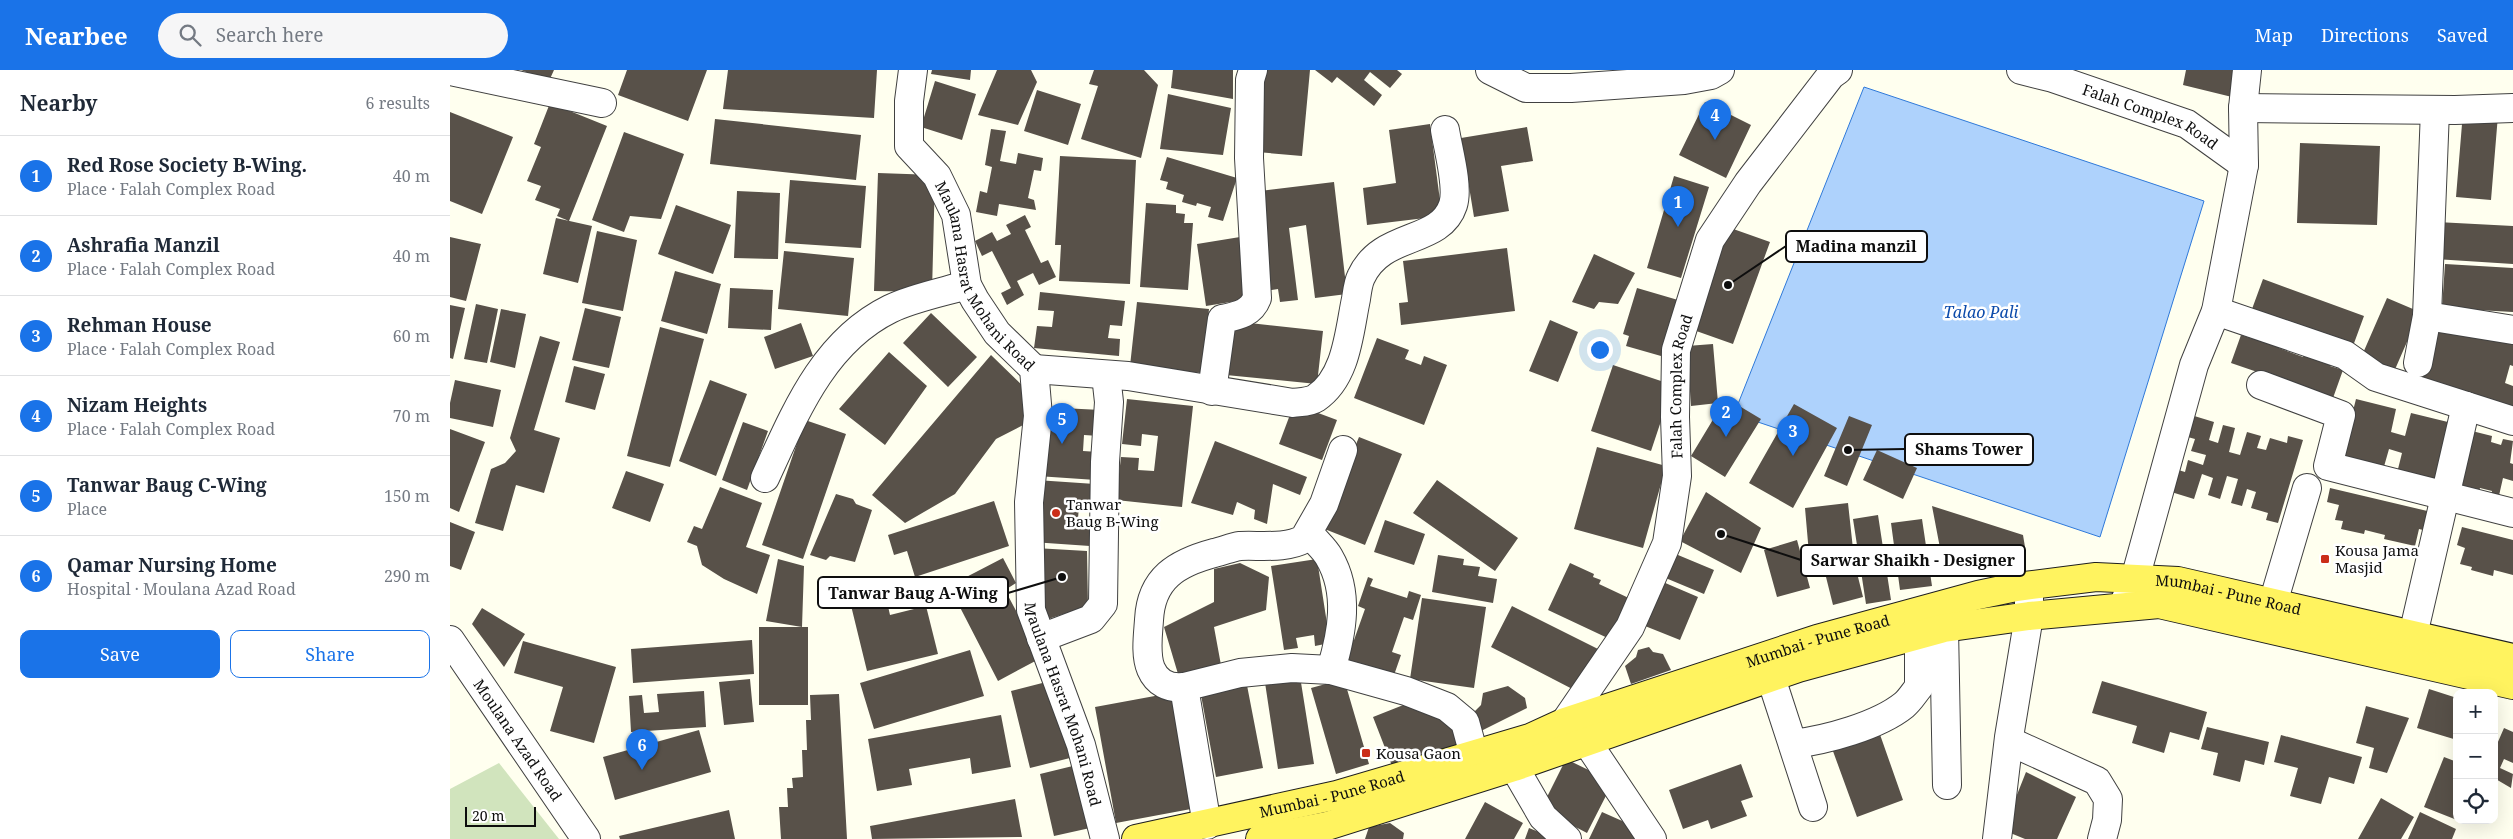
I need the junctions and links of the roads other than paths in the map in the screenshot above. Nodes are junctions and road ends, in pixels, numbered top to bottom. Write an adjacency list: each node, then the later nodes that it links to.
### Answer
1 (912, 70): 15 (street, Maulana Hasrat Mohani Road)
2 (1253, 70): 23 (street)
3 (1490, 70): 4 (street)
4 (1720, 70)
5 (1838, 70): 46 (street, Falah Complex Road)
6 (2022, 70): 14 (street, Falah Complex Road)
7 (2247, 70): 10 (street)
8 (450, 71): 9 (street)
9 (602, 103)
10 (2243, 108): 12 (street); 14 (street)
11 (2513, 108): 12 (street)
12 (2435, 110): 17 (street)
13 (1446, 130): 23 (street)
14 (2244, 165): 16 (street)
15 (967, 285): 20 (street, Maulana Hasrat Mohani Road); 27 (street)
16 (2216, 312): 24 (street); 32 (street)
17 (2427, 316): 18 (street); 19 (street)
18 (2513, 330)
19 (2418, 362)
20 (1034, 369): 21 (street); 39 (street, Maulana Hasrat Mohani Road)
21 (1106, 375): 23 (street); 39 (street)
22 (2260, 385): 29 (street)
23 (1212, 391)
24 (2466, 406): 25 (street); 29 (street)
25 (2513, 421)
26 (1343, 450): 31 (street)
27 (765, 478)
28 (2307, 488): 34 (street)
29 (2445, 496): 30 (street); 38 (street)
30 (2513, 513)
31 (1309, 533): 42 (street); 45 (street)
32 (2135, 579): 33 (main road, Mumbai - Pune Road); 34 (main road, Mumbai - Pune Road); 35 (street)
33 (2029, 586): 36 (street); 46 (main road, Mumbai - Pune Road)
34 (2273, 603): 38 (main road, Mumbai - Pune Road)
35 (2122, 606): 36 (main road, Mumbai - Pune Road); 44 (main road, Mumbai - Pune Road)
36 (2029, 616): 37 (main road, Mumbai - Pune Road); 47 (street)
37 (1932, 631): 43 (main road, Mumbai - Pune Road); 49 (street); 52 (street)
38 (2413, 635): 41 (main road, Mumbai - Pune Road)
39 (1042, 638): 57 (street, Maulana Hasrat Mohani Road)
40 (450, 640): 56 (street, Moulana Azad Road)
41 (2513, 658)
42 (1332, 670): 45 (street); 50 (street)
43 (1771, 678): 48 (main road, Mumbai - Pune Road); 49 (street)
44 (2513, 685)
45 (1184, 687): 54 (street)
46 (1565, 722): 50 (main road, Mumbai - Pune Road)
47 (2009, 741): 62 (street); 63 (street)
48 (1587, 742): 51 (main road, Mumbai - Pune Road); 61 (street)
49 (1793, 744): 53 (street)
50 (1474, 755): 54 (main road, Mumbai - Pune Road)
51 (1514, 767): 55 (main road, Mumbai - Pune Road); 60 (street)
52 (1947, 785)
53 (1813, 807)
54 (1207, 825): 58 (main road, Mumbai - Pune Road)
55 (1338, 831): 59 (main road, Mumbai - Pune Road)
56 (586, 839)
57 (1105, 839)
58 (1136, 839)
59 (1260, 839)
60 (1567, 839)
61 (1652, 839)
62 (1997, 839)
63 (2102, 839)

